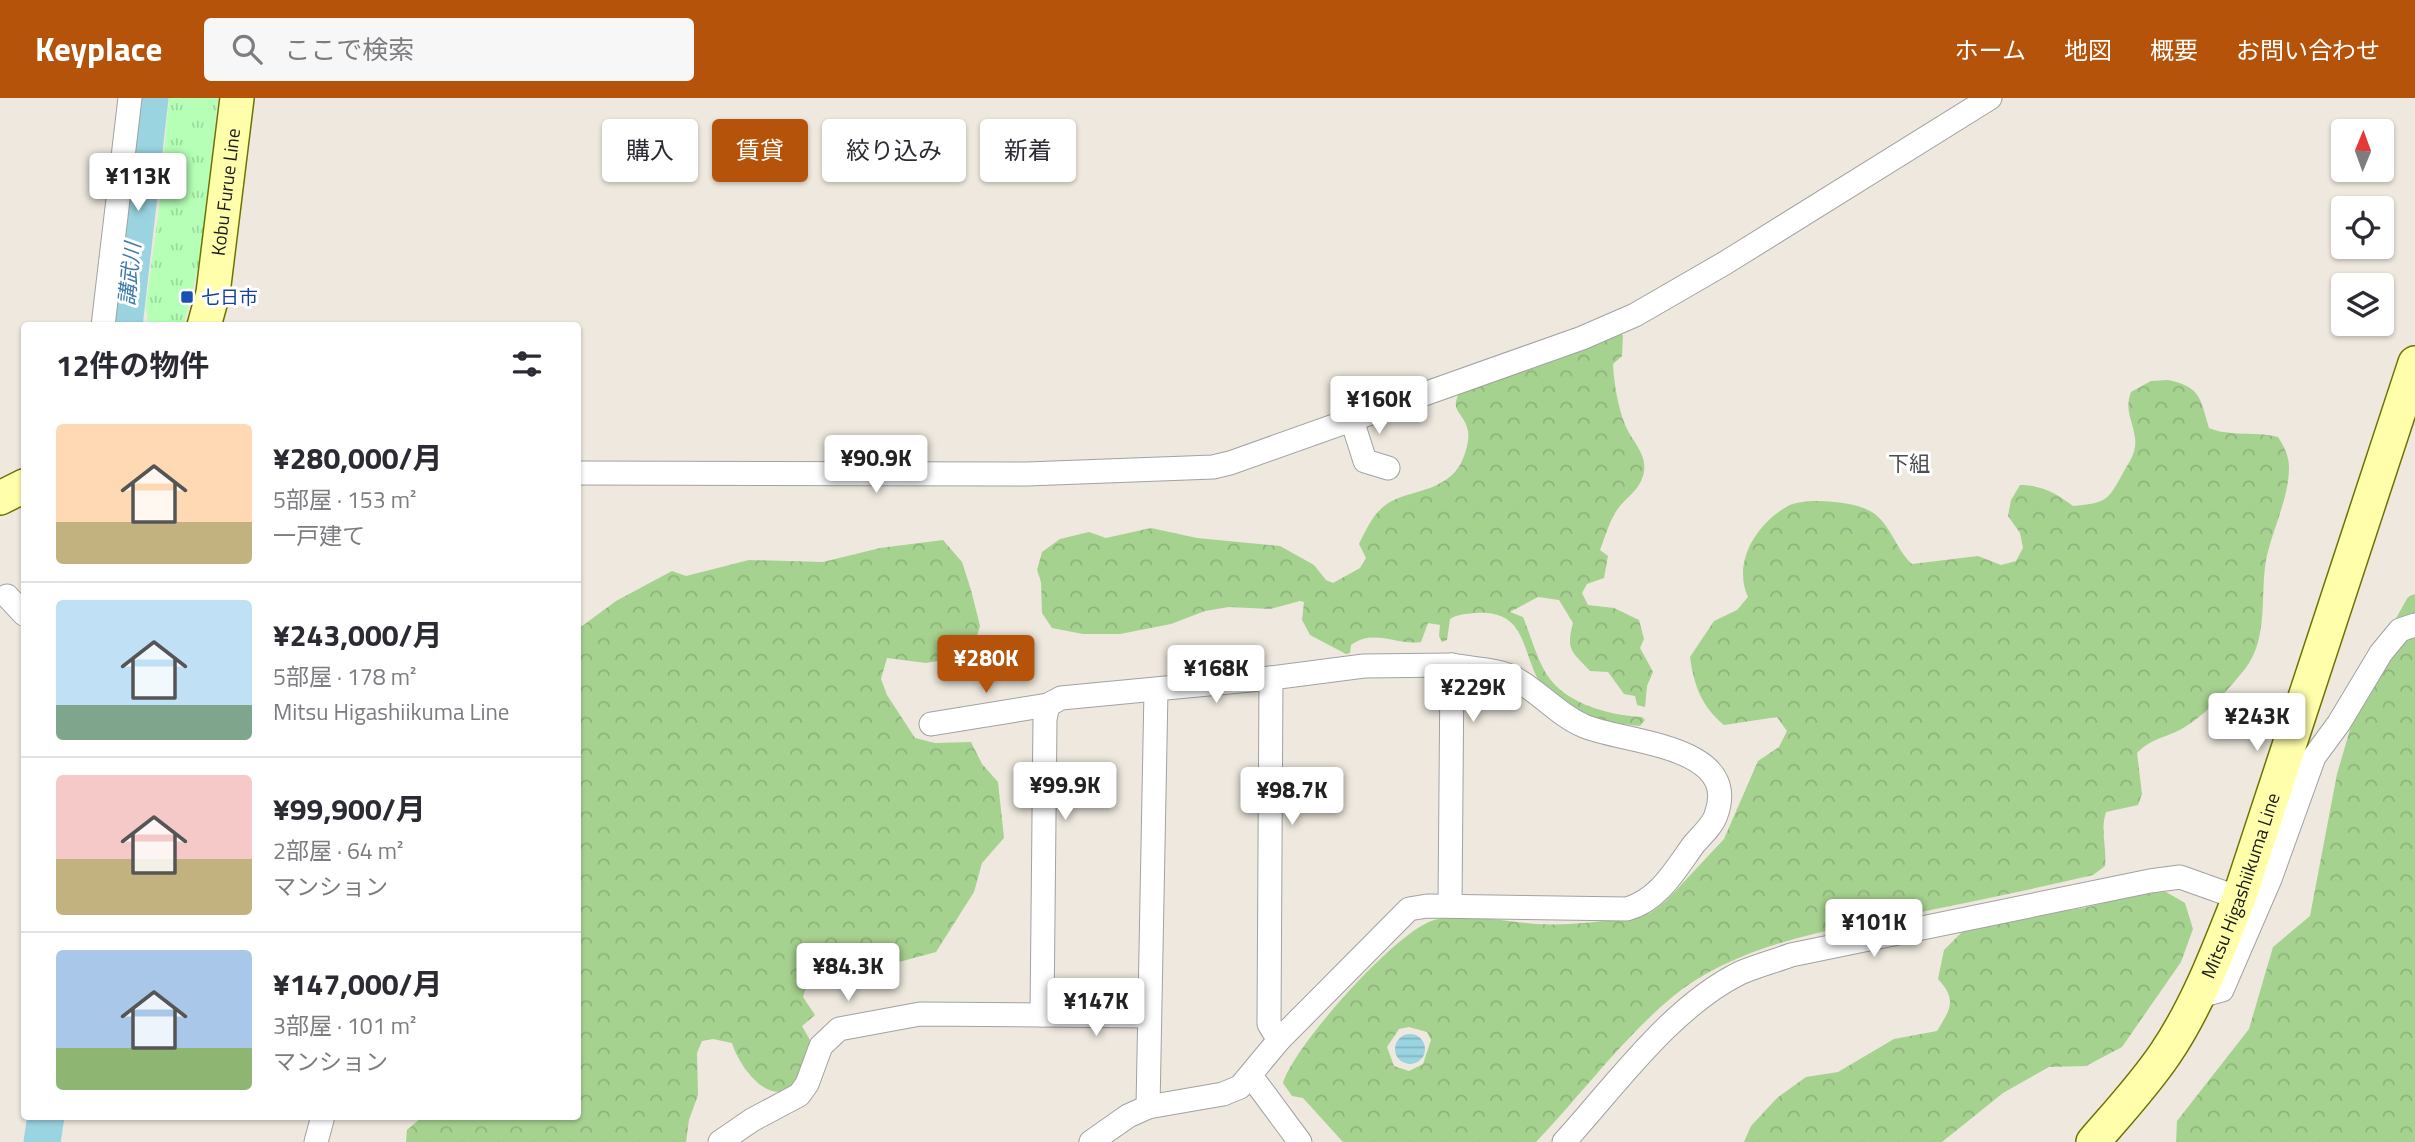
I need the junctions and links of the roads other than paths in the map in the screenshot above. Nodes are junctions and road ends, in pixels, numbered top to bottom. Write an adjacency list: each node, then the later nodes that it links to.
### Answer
1 (130, 98): 4 (street)
2 (237, 98): 5 (main road, Kobu Furue Line)
3 (1990, 98): 7 (street)
4 (103, 322)
5 (205, 322)
6 (2415, 363): 20 (main road, Mitsu Higashiikuma Line)
7 (1352, 420): 8 (street); 9 (street)
8 (1388, 468)
9 (581, 473)
10 (21, 487): 11 (main road)
11 (0, 498)
12 (7, 596): 13 (street)
13 (21, 611)
14 (2415, 625): 22 (street)
15 (1452, 665): 16 (street); 21 (street); 21 (street)
16 (1271, 678): 17 (street); 25 (street)
17 (1156, 690): 18 (street); 24 (street)
18 (1048, 705): 19 (street); 23 (street)
19 (931, 724)
20 (2239, 898): 22 (main road, Mitsu Higashiikuma Line); 33 (street)
21 (1450, 906): 25 (street)
22 (2197, 997): 34 (main road, Mitsu Higashiikuma Line)
23 (1042, 1015): 24 (street); 30 (street)
24 (1149, 1016): 27 (street)
25 (1279, 1040): 26 (street)
26 (1251, 1076): 27 (street); 32 (street)
27 (1148, 1107): 31 (street)
28 (322, 1120): 29 (street)
29 (316, 1142)
30 (720, 1142)
31 (1091, 1142)
32 (1300, 1142)
33 (1564, 1142)
34 (2094, 1142)

